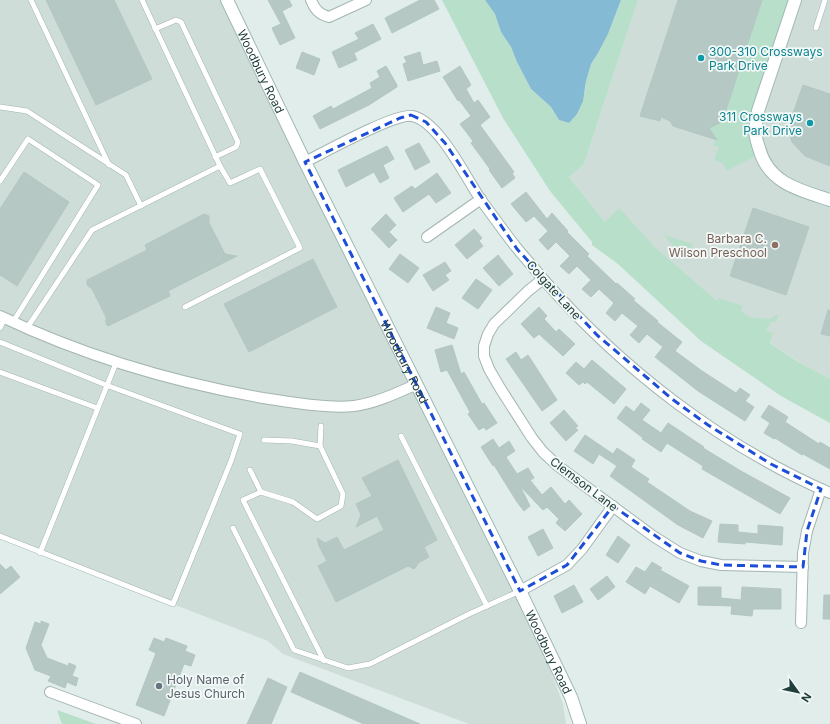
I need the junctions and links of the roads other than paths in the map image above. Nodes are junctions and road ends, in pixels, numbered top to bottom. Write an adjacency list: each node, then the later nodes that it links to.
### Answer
1 (30, 0): 13 (lane)
2 (142, 0): 9 (lane)
3 (227, 0): 12 (main road, Woodbury Road)
4 (311, 0): 5 (street)
5 (366, 0)
6 (795, 0): 17 (main road)
7 (825, 0): 8 (lane)
8 (816, 28)
9 (155, 29): 11 (lane); 11 (lane)
10 (0, 107): 13 (lane)
11 (215, 157): 14 (lane)
12 (305, 162): 16 (street, Colgate Lane); 28 (main road, Woodbury Road)
13 (110, 165): 18 (lane)
14 (220, 166): 18 (lane); 21 (lane)
15 (0, 181): 22 (lane)
16 (481, 199): 19 (street); 20 (street, Colgate Lane)
17 (830, 200)
18 (141, 206): 24 (lane)
19 (427, 237)
20 (543, 279): 36 (street, Colgate Lane); 38 (street, Clemson Lane)
21 (185, 307)
22 (6, 318): 23 (lane); 24 (street)
23 (0, 328)
24 (27, 328): 26 (street)
25 (0, 342): 29 (lane)
26 (116, 362): 28 (street); 29 (lane)
27 (0, 372): 30 (lane)
28 (417, 384): 43 (main road, Woodbury Road)
29 (106, 385): 30 (lane); 41 (lane)
30 (97, 408): 41 (lane)
31 (321, 426): 34 (lane)
32 (401, 436): 44 (lane)
33 (264, 440): 34 (lane)
34 (320, 446): 37 (lane)
35 (250, 470): 37 (lane)
36 (826, 491): 42 (street)
37 (261, 492): 46 (lane)
38 (614, 506): 42 (street, Clemson Lane); 43 (street)
39 (233, 528): 46 (lane)
40 (0, 536): 41 (lane)
41 (40, 553)
42 (803, 567): 45 (street)
43 (520, 591): 44 (lane); 49 (main road, Woodbury Road)
44 (487, 606): 46 (lane)
45 (801, 623)
46 (324, 661)
47 (50, 692): 48 (street)
48 (136, 724)
49 (580, 724)

